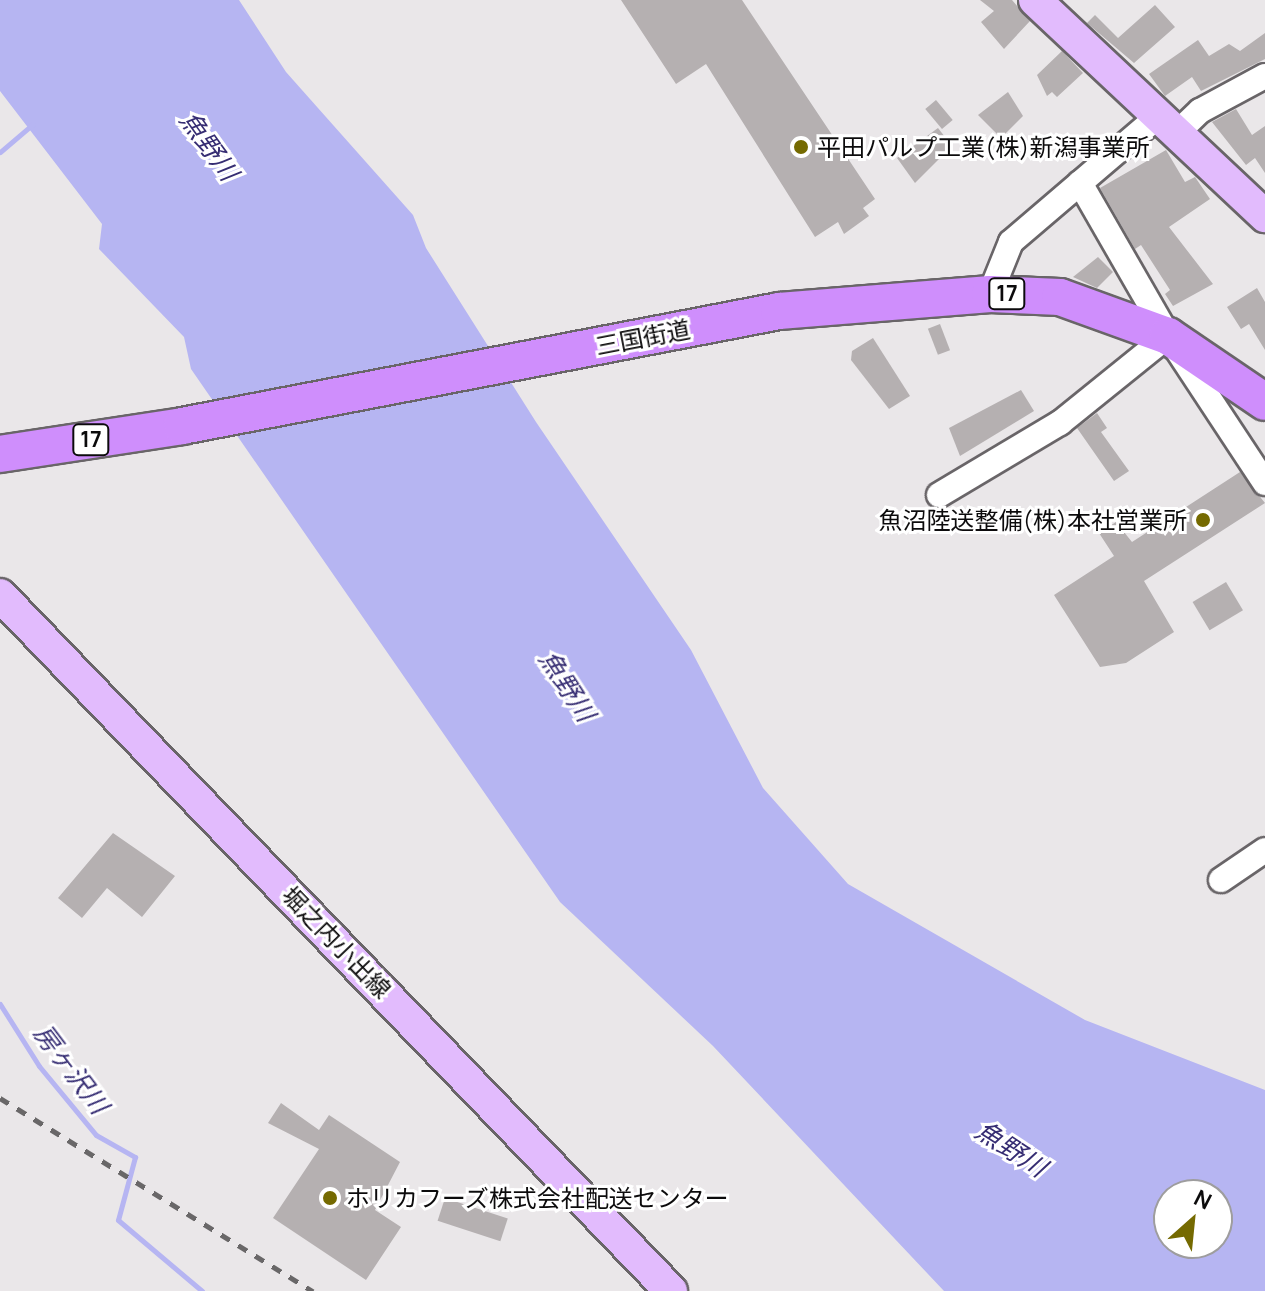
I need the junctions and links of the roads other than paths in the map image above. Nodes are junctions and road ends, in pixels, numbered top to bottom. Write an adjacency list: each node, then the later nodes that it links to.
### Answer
1 (1035, 0): 3 (main road)
2 (1265, 76): 3 (street)
3 (1166, 126): 4 (street); 5 (main road)
4 (1080, 183): 6 (street); 7 (street)
5 (1265, 216)
6 (990, 294): 7 (highway, 三国街道 / 17); 9 (highway, 三国街道 / 17)
7 (1168, 336): 8 (highway, 三国街道 / 17); 10 (street); 11 (street)
8 (1265, 402)
9 (0, 454)
10 (1265, 483)
11 (939, 495)
12 (0, 595): 15 (main road, 堀之内小出線)
13 (1265, 850): 14 (street)
14 (1221, 880)
15 (671, 1291)

